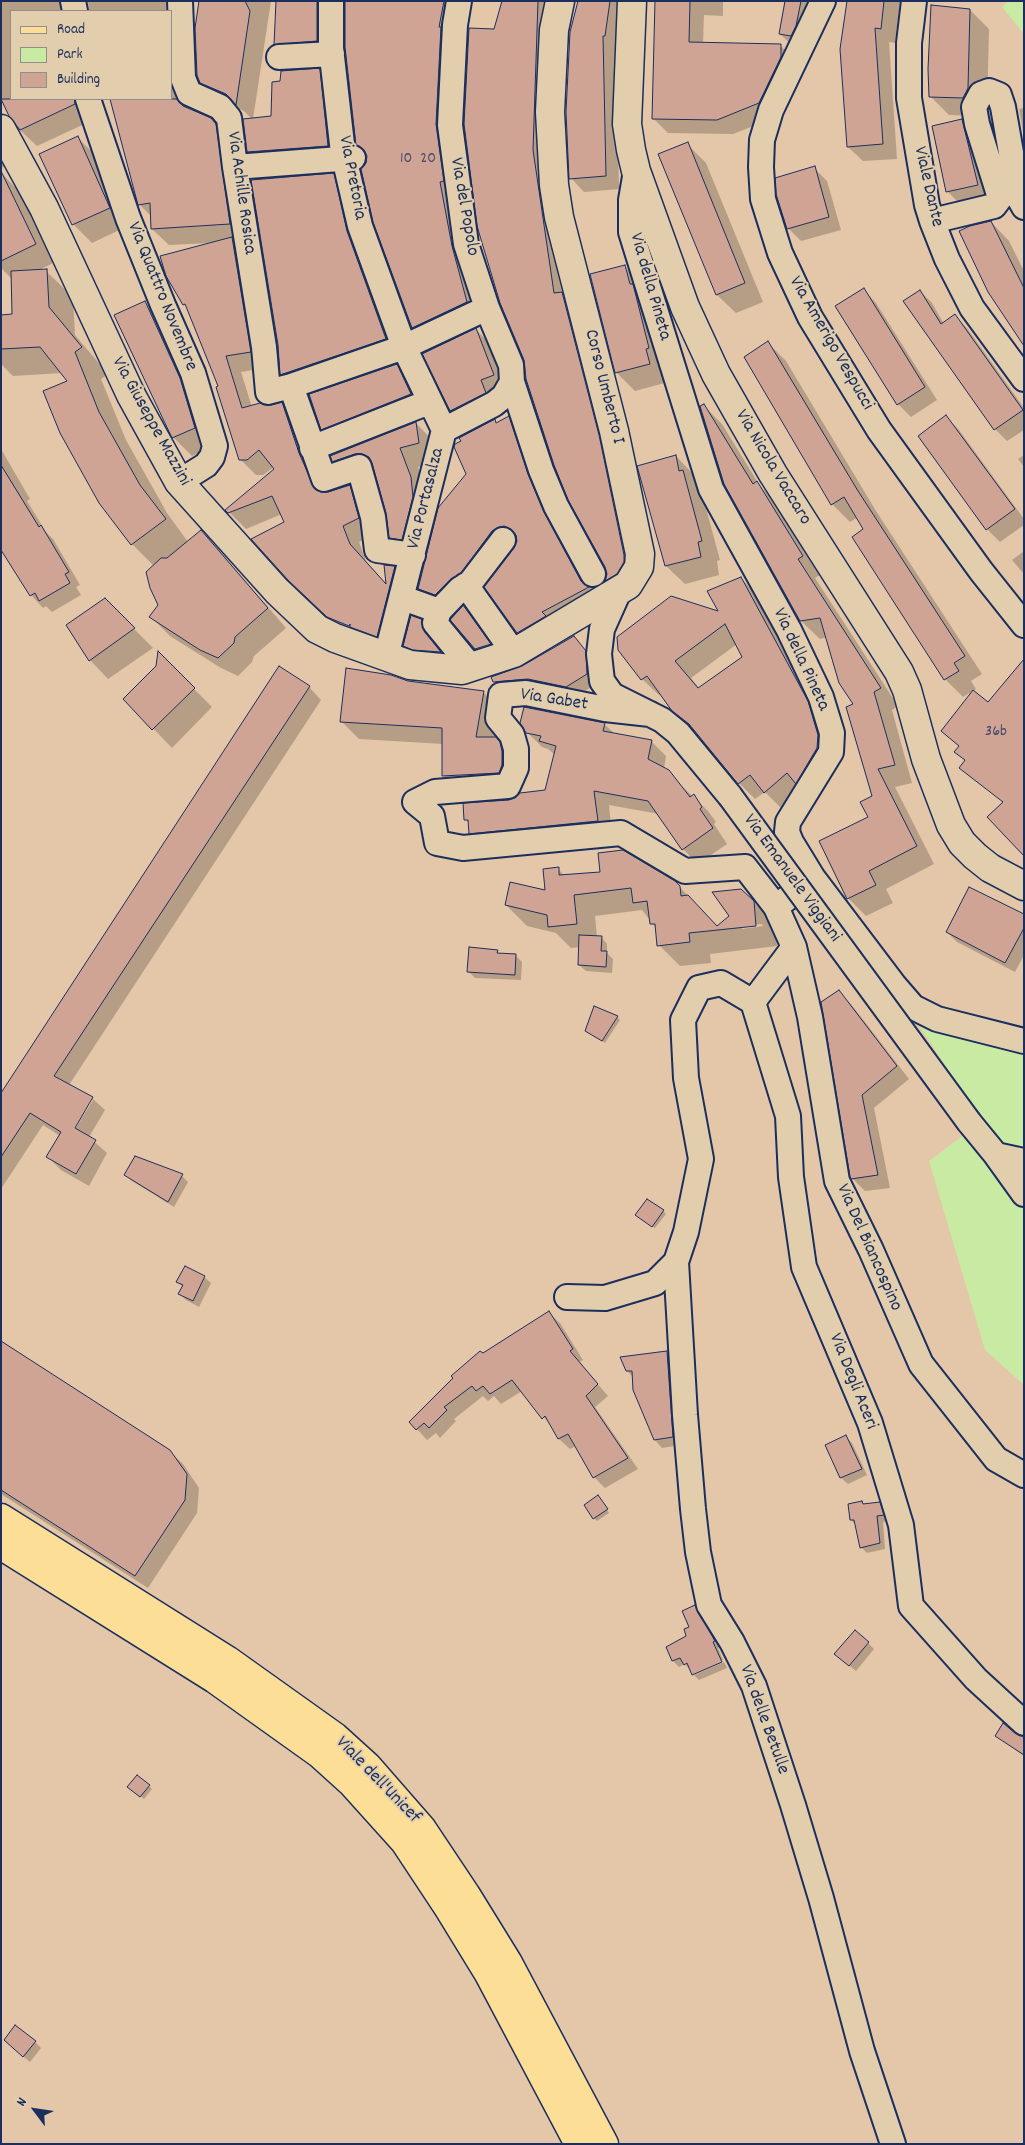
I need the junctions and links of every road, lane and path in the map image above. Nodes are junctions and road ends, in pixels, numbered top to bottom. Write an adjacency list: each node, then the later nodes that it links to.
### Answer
1 (180, 1): 13 (street, Via Achille Rosica)
2 (331, 1): 8 (street, Via Pretoria)
3 (459, 1): 17 (street, Via del Popolo)
4 (560, 1): 30 (street, Corso Umberto I)
5 (632, 1): 14 (street, Via Nicola Vaccaro)
6 (823, 1): 33 (street, Via Amerigo Vespucci)
7 (914, 1): 16 (street, Viale Dante)
8 (332, 54): 9 (street); 12 (street, Via Pretoria)
9 (279, 57)
10 (88, 100): 25 (street, Via Quattro Novembre)
11 (1, 129): 25 (street, Via Giuseppe Mazzini)
12 (349, 158): 13 (street); 18 (street, Via Pretoria)
13 (235, 167): 21 (street, Via Achille Rosica)
14 (636, 171): 39 (street, Via della Pineta); 40 (street, Via Nicola Vaccaro)
15 (1024, 207): 16 (street)
16 (932, 221): 19 (street, Viale Dante)
17 (487, 308): 18 (street); 20 (street, Via del Popolo)
18 (404, 348): 21 (street); 22 (street, Via Portasalza)
19 (1024, 378)
20 (512, 382): 23 (street); 28 (street, Via del Popolo)
21 (291, 386): 24 (street)
22 (429, 402): 23 (street, Via Portasalza); 24 (street)
23 (444, 430): 27 (street, Via Portasalza)
24 (312, 448): 27 (street)
25 (179, 482): 35 (street, Via Giuseppe Mazzini)
26 (504, 540): 29 (street)
27 (413, 555): 31 (street, Via Portasalza)
28 (593, 574)
29 (466, 585): 32 (street); 34 (street)
30 (619, 591): 34 (street, Corso Umberto I); 37 (street, Via Emanuele Viggiani)
31 (403, 598): 32 (street); 35 (street, Via Portasalza)
32 (439, 611): 36 (street)
33 (1024, 625)
34 (514, 653): 36 (street, Corso Umberto I)
35 (386, 657): 36 (street, Via Giuseppe Mazzini)
36 (467, 669)
37 (650, 714): 38 (street, Via Gabet); 45 (street, Via Emanuele Viggiani, bridge)
38 (580, 837): 41 (street, Via Del Biancospino)
39 (813, 878): 41 (street); 44 (street, Via della Pineta)
40 (1024, 886)
41 (776, 907): 42 (street, Via Del Biancospino)
42 (794, 947): 43 (street); 50 (street, Via Del Biancospino)
43 (753, 1002): 48 (street, Via delle Betulle); 53 (street, Via Degli Aceri)
44 (1024, 1041)
45 (996, 1155): 46 (street); 47 (street, Via Emanuele Viggiani)
46 (1024, 1161)
47 (1024, 1194)
48 (676, 1262): 49 (street, Via delle Betulle); 56 (street, Via delle Betulle)
49 (567, 1297)
50 (1024, 1476)
51 (1, 1518): 55 (main road, Viale dell'Unicef)
52 (1, 1545): 54 (main road, Viale dell'Unicef)
53 (1024, 1723)
54 (579, 2144)
55 (604, 2144)
56 (893, 2144)

